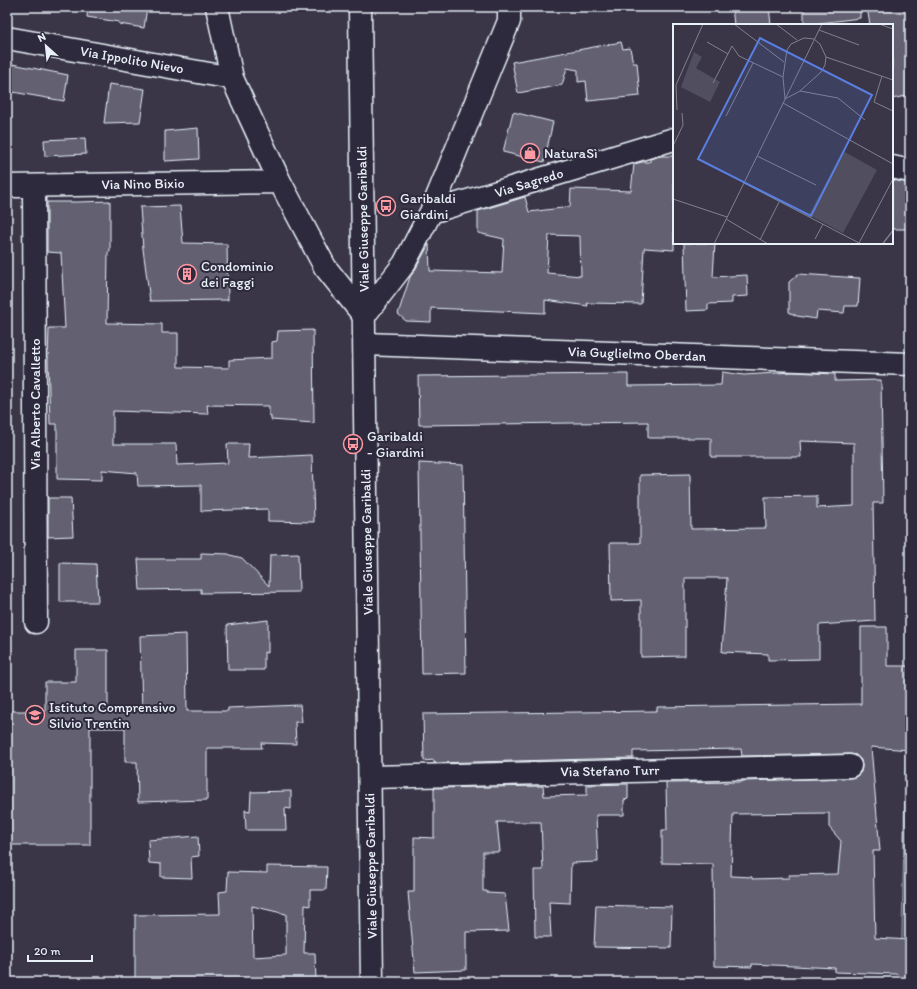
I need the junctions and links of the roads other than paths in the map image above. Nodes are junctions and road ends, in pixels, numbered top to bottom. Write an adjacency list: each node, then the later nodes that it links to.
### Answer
1 (218, 7): 5 (street)
2 (360, 7): 13 (street, Viale Giuseppe Garibaldi)
3 (509, 7): 12 (street)
4 (7, 38): 5 (street, Via Ippolito Nievo)
5 (232, 78): 9 (street)
6 (673, 140): 12 (street, Via Sagredo)
7 (893, 167): 8 (street)
8 (910, 171)
9 (280, 182): 11 (street, Via Nino Bixio); 13 (street)
10 (7, 186): 11 (street, Via Nino Bixio)
11 (34, 186): 16 (street, Via Alberto Cavalletto)
12 (431, 212): 13 (street)
13 (364, 316): 14 (street, Viale Giuseppe Garibaldi)
14 (365, 344): 15 (street, Via Guglielmo Oberdan); 18 (street, Viale Giuseppe Garibaldi)
15 (910, 364)
16 (36, 622)
17 (850, 766): 18 (street, Via Stefano Turr)
18 (370, 777): 19 (street, Viale Giuseppe Garibaldi)
19 (372, 982)

